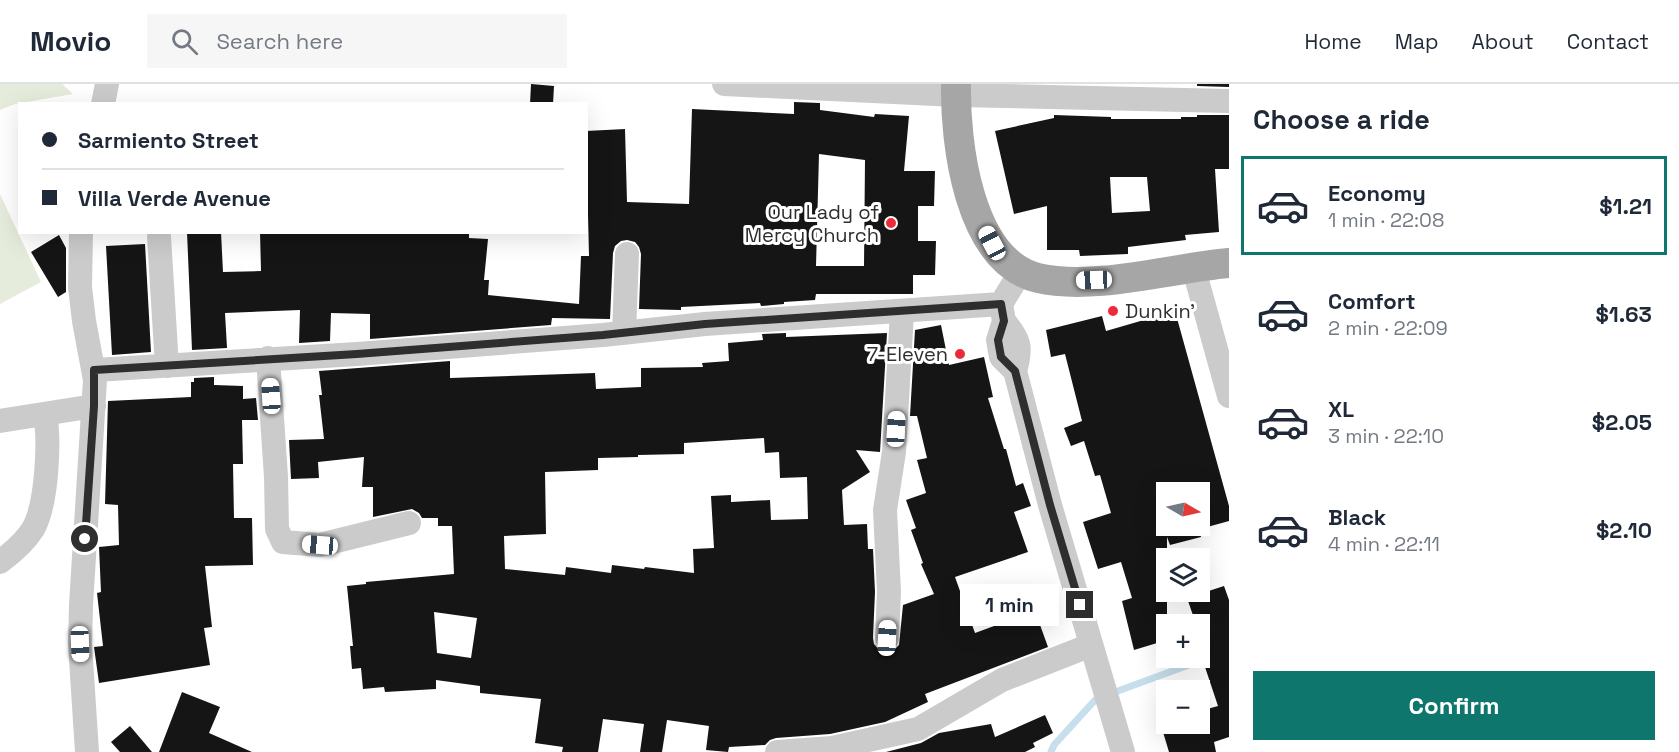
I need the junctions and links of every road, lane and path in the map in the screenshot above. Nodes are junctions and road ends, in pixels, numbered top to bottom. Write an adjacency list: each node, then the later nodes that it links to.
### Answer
1 (107, 84): 5 (street)
2 (726, 84): 3 (street)
3 (956, 89): 4 (street); 11 (main road)
4 (1229, 101)
5 (103, 102)
6 (81, 234): 17 (street)
7 (159, 237): 16 (street)
8 (627, 254): 14 (street)
9 (1229, 262): 10 (main road)
10 (1193, 266): 11 (main road); 18 (street)
11 (1021, 271): 13 (street)
12 (902, 312): 13 (street); 14 (street); 24 (street)
13 (1002, 313): 25 (street)
14 (624, 333): 15 (street)
15 (268, 358): 16 (street); 22 (street)
16 (167, 366): 17 (street)
17 (94, 370): 19 (street)
18 (1229, 396)
19 (94, 406): 20 (street); 26 (street)
20 (45, 414): 21 (street); 23 (street)
21 (0, 421)
22 (409, 523)
23 (0, 562)
24 (887, 638)
25 (1091, 645): 27 (street); 28 (street)
26 (87, 752)
27 (777, 752)
28 (1123, 752)

